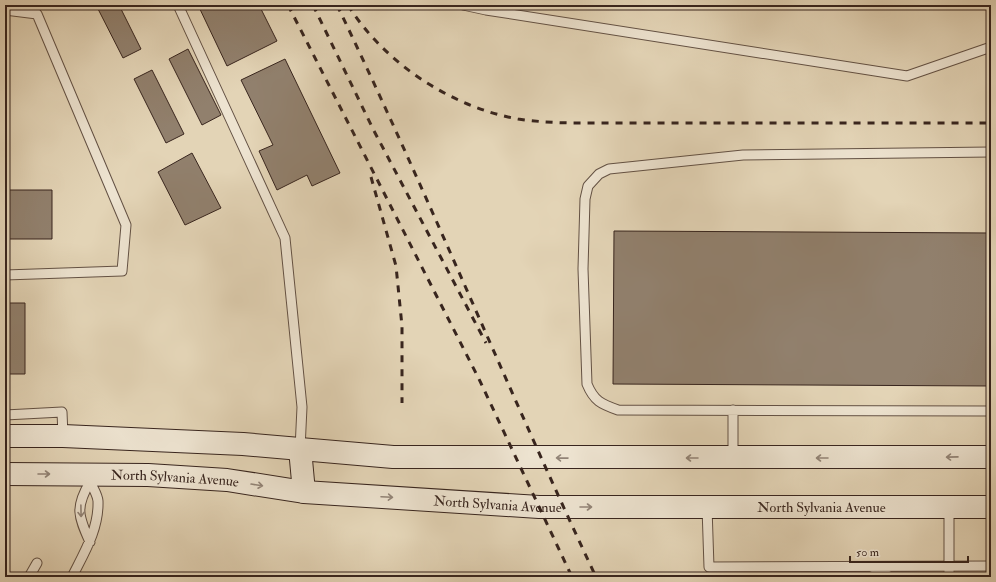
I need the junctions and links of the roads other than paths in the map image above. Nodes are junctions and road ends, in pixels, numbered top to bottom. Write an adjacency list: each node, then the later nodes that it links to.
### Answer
1 (178, 5): 12 (lane)
2 (463, 5): 4 (lane)
3 (5, 10): 6 (lane)
4 (991, 46)
5 (991, 152): 7 (lane)
6 (5, 275)
7 (733, 410): 8 (lane); 14 (lane)
8 (991, 411)
9 (5, 415): 11 (lane)
10 (5, 436): 11 (main road)
11 (63, 436): 12 (main road)
12 (300, 449): 14 (main road, one-way to 12); 17 (main road)
13 (991, 457): 14 (main road, one-way to 14)
14 (733, 458)
15 (5, 474): 16 (main road, North Sylvania Avenue, one-way to 16)
16 (90, 478): 17 (main road, North Sylvania Avenue, one-way to 17); 21 (lane); 21 (lane, one-way to 21)
17 (304, 492): 18 (main road, North Sylvania Avenue, one-way to 18)
18 (707, 507): 19 (main road, North Sylvania Avenue); 24 (lane)
19 (949, 507): 20 (main road, North Sylvania Avenue); 23 (lane)
20 (991, 507)
21 (90, 542): 27 (lane)
22 (37, 563): 26 (lane)
23 (948, 565): 24 (lane); 25 (lane); 29 (lane)
24 (890, 566): 28 (lane)
25 (991, 566)
26 (29, 577)
27 (72, 577)
28 (870, 577)
29 (948, 577)

